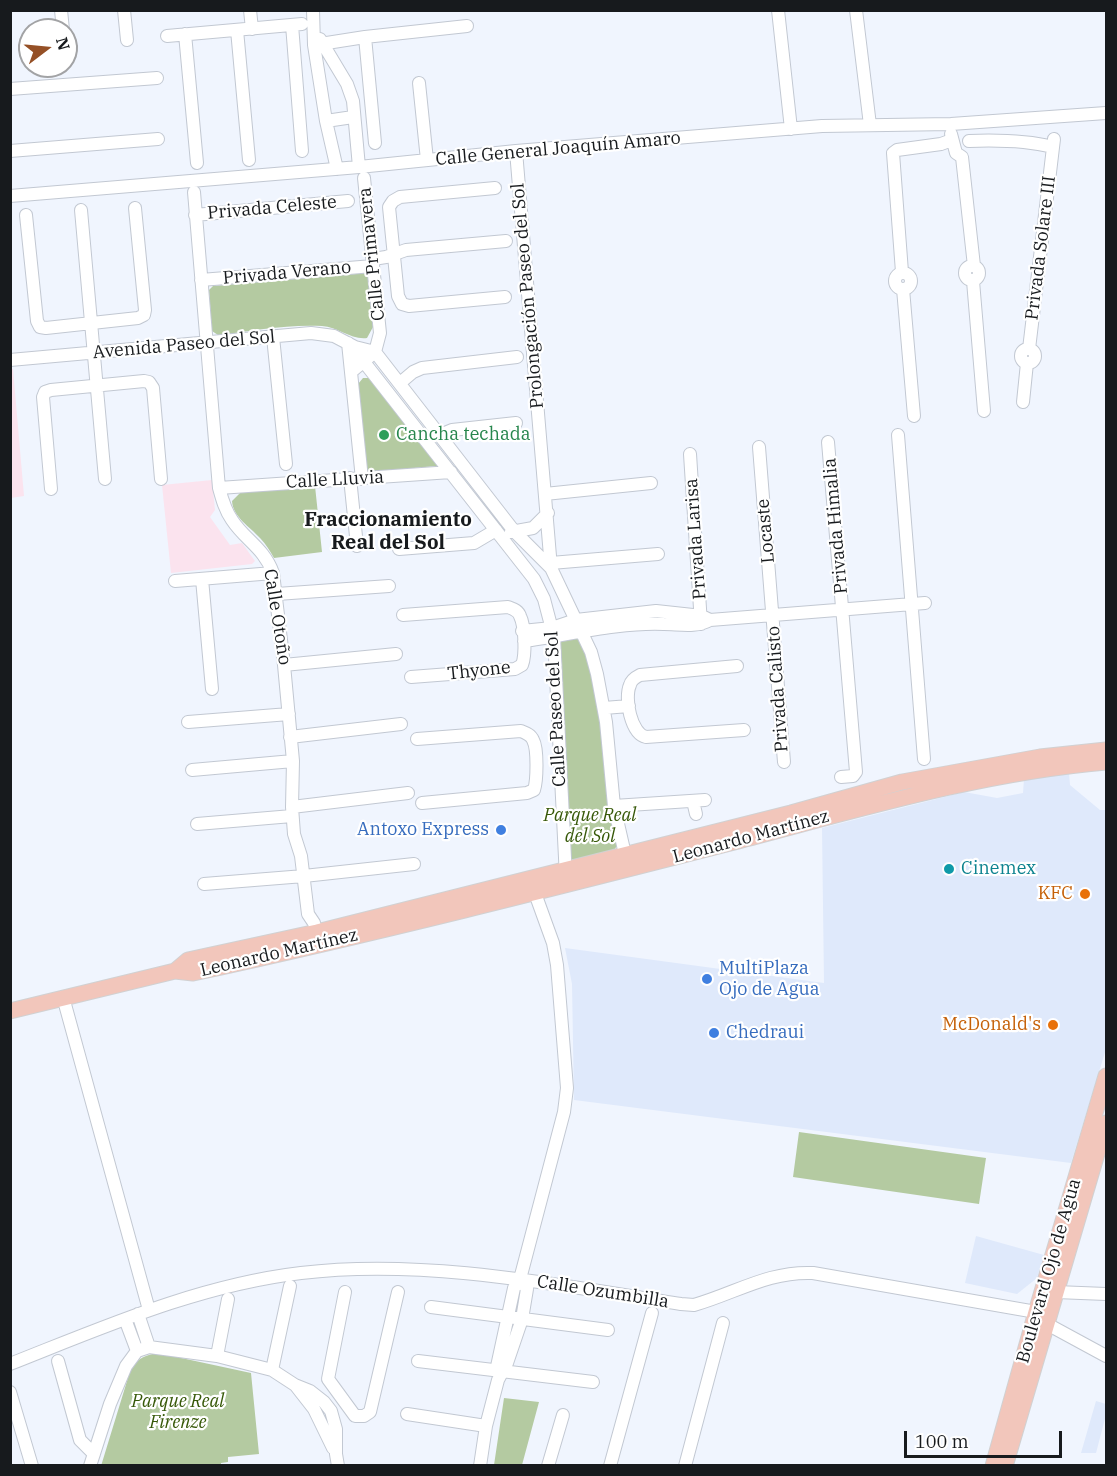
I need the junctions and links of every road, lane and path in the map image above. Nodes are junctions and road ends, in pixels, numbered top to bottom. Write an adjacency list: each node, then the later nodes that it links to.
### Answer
1 (124, 10): 12 (street)
2 (250, 10): 7 (street)
3 (313, 10): 13 (street)
4 (778, 10): 23 (street)
5 (856, 10): 22 (street)
6 (467, 26): 11 (street)
7 (252, 29): 8 (street); 28 (street)
8 (237, 30): 9 (street); 32 (street)
9 (185, 34): 10 (street); 34 (street)
10 (167, 36)
11 (364, 37): 13 (street); 27 (street)
12 (127, 40)
13 (319, 45): 18 (street, Calle Primavera); 19 (street)
14 (157, 78): 16 (street)
15 (418, 82): 33 (street)
16 (10, 89)
17 (1107, 113): 21 (street, Calle General Joaquín Amaro)
18 (353, 117): 19 (street); 36 (street, Calle Primavera)
19 (326, 121): 35 (street)
20 (951, 123): 21 (street, Calle General Joaquín Amaro); 22 (street, Calle General Joaquín Amaro); 25 (street)
21 (966, 123): 26 (street)
22 (870, 125): 23 (street, Calle General Joaquín Amaro)
23 (791, 129): 30 (street, Calle General Joaquín Amaro)
24 (158, 139): 29 (street)
25 (952, 140): 31 (street); 64 (street)
26 (969, 141): 31 (street); 62 (street, Privada Solare III)
27 (375, 143)
28 (302, 150)
29 (10, 151)
30 (516, 152): 33 (street, Calle General Joaquín Amaro); 79 (street, Prolongación Paseo del Sol)
31 (962, 157): 63 (street)
32 (249, 160)
33 (427, 160): 36 (street, Calle General Joaquín Amaro)
34 (197, 163)
35 (337, 169): 36 (street, Calle General Joaquín Amaro); 39 (street, Calle General Joaquín Amaro)
36 (362, 172): 47 (street, Calle Primavera)
37 (495, 188): 46 (street)
38 (194, 192): 43 (street, Calle Otoño)
39 (10, 196)
40 (348, 201): 43 (street, Privada Celeste)
41 (135, 208): 50 (street)
42 (81, 210): 50 (street)
43 (195, 215): 48 (street, Calle Otoño)
44 (26, 216): 50 (street)
45 (506, 241): 46 (street, Privada Verano)
46 (398, 251): 47 (street, Privada Verano); 49 (street)
47 (373, 258): 48 (street, Privada Verano); 54 (street, Calle Primavera)
48 (201, 280): 52 (street, Calle Otoño)
49 (505, 297)
50 (91, 323): 55 (street)
51 (273, 337): 52 (street, Avenida Paseo del Sol); 53 (street, Avenida Paseo del Sol); 71 (street)
52 (206, 344): 55 (street, Avenida Paseo del Sol); 77 (street, Calle Otoño)
53 (352, 345): 54 (street); 58 (street, Calle Paseo del Sol); 59 (street)
54 (375, 352): 58 (street); 60 (street, Calle Paseo del Sol)
55 (94, 354): 57 (street, Avenida Paseo del Sol); 61 (street)
56 (517, 357): 60 (street)
57 (10, 360)
58 (364, 362): 59 (street); 72 (street, Calle Paseo del Sol)
59 (352, 371): 73 (street)
60 (400, 383): 66 (street, Calle Paseo del Sol)
61 (97, 385): 74 (street); 75 (street); 78 (street)
62 (1023, 402)
63 (984, 411)
64 (914, 416)
65 (516, 423): 66 (street)
66 (440, 435): 81 (street, Calle Paseo del Sol)
67 (898, 435): 93 (street)
68 (828, 442): 94 (street, Privada Himalia)
69 (759, 447): 96 (street, Locaste)
70 (690, 454): 97 (street, Privada Larisa)
71 (286, 464)
72 (451, 472): 73 (street, Calle Lluvia); 82 (street, Calle Paseo del Sol)
73 (356, 478): 77 (street, Calle Lluvia); 83 (street)
74 (105, 479)
75 (161, 479)
76 (651, 483): 79 (street)
77 (219, 488): 87 (street, Calle Otoño)
78 (51, 489)
79 (545, 494): 80 (street, Prolongación Paseo del Sol)
80 (548, 513): 81 (street); 86 (street, Prolongación Paseo del Sol)
81 (514, 531): 82 (street); 86 (street, Calle Paseo del Sol)
82 (500, 535): 84 (street); 99 (street, Calle Paseo del Sol)
83 (357, 546)
84 (399, 549)
85 (658, 554): 86 (street)
86 (551, 566): 98 (street, Calle Paseo del Sol)
87 (273, 573): 88 (street); 91 (street, Calle Otoño)
88 (202, 579): 89 (street); 105 (street)
89 (175, 581)
90 (389, 586): 91 (street)
91 (277, 594): 102 (street, Calle Otoño)
92 (925, 603): 93 (street)
93 (911, 604): 94 (street); 116 (street)
94 (843, 609): 96 (street); 125 (street, Privada Himalia)
95 (403, 615): 100 (street)
96 (773, 615): 97 (street); 120 (street, Privada Calisto)
97 (704, 620): 98 (street)
98 (579, 625): 99 (street); 107 (street, Calle Paseo del Sol)
99 (553, 632): 100 (street); 115 (street, Calle Paseo del Sol)
100 (523, 636): 104 (street, Thyone)
101 (396, 654): 102 (street)
102 (284, 664): 108 (street, Calle Otoño)
103 (737, 666): 106 (street)
104 (411, 677)
105 (212, 689)
106 (629, 706): 107 (street); 111 (street)
107 (604, 708): 128 (street, Calle Paseo del Sol)
108 (289, 714): 109 (street); 112 (street, Calle Otoño)
109 (188, 722)
110 (401, 724): 112 (street)
111 (744, 730)
112 (290, 737): 118 (street, Calle Otoño)
113 (417, 739): 119 (street)
114 (1107, 750): 117 (main road, Leonardo Martínez)
115 (559, 759): 119 (street); 136 (street, Calle Paseo del Sol)
116 (924, 759)
117 (1023, 760): 122 (main road, Leonardo Martínez); 124 (main road)
118 (293, 761): 123 (street); 129 (street, Calle Otoño)
119 (536, 761): 127 (street)
120 (784, 762)
121 (1107, 762): 124 (main road, Leonardo Martínez)
122 (988, 766): 124 (main road); 131 (main road, Leonardo Martínez)
123 (192, 770)
124 (1006, 776): 131 (main road, Leonardo Martínez)
125 (841, 777)
126 (408, 793): 129 (street)
127 (422, 802)
128 (614, 806): 130 (street); 133 (street, Calle Paseo del Sol)
129 (292, 811): 132 (street); 135 (street, Calle Otoño)
130 (696, 814)
131 (793, 819): 133 (main road, Leonardo Martínez)
132 (197, 824)
133 (627, 862): 136 (main road, Leonardo Martínez)
134 (414, 864): 135 (street)
135 (304, 876): 137 (street); 139 (street, Calle Otoño)
136 (565, 877): 138 (main road, Leonardo Martínez)
137 (204, 884)
138 (532, 885): 139 (main road, Leonardo Martínez); 144 (street, Calle Ozumbilla)
139 (310, 940): 140 (main road, Leonardo Martínez)
140 (63, 997): 141 (main road, Leonardo Martínez); 152 (street)
141 (10, 1011)
142 (1107, 1076): 153 (main road, Boulevard Ojo de Agua)
143 (1107, 1123): 148 (main road, Boulevard Ojo de Agua)
144 (520, 1279): 152 (street); 153 (street, Calle Ozumbilla); 155 (street); 157 (street)
145 (290, 1286): 167 (street)
146 (345, 1292): 171 (street)
147 (398, 1292): 171 (street)
148 (1056, 1292): 149 (street); 159 (main road, Boulevard Ojo de Agua)
149 (1107, 1294)
150 (228, 1299): 162 (street)
151 (430, 1307): 155 (street)
152 (143, 1312): 156 (street); 161 (street)
153 (1036, 1312): 159 (street); 185 (main road, Boulevard Ojo de Agua)
154 (652, 1313): 183 (street)
155 (504, 1317): 157 (street); 168 (street)
156 (125, 1319): 161 (street); 166 (street)
157 (522, 1319): 160 (street); 168 (street)
158 (723, 1323): 184 (street)
159 (1047, 1324): 163 (street); 186 (main road, Boulevard Ojo de Agua)
160 (608, 1330)
161 (142, 1349): 162 (street); 178 (street)
162 (217, 1356): 167 (street)
163 (1107, 1356)
164 (418, 1360): 168 (street)
165 (58, 1361): 178 (street)
166 (10, 1364)
167 (272, 1370): 172 (street)
168 (499, 1374): 169 (street); 175 (street)
169 (593, 1382)
170 (10, 1392): 179 (street)
171 (346, 1402): 172 (street)
172 (323, 1407): 177 (street)
173 (407, 1414): 175 (street)
174 (562, 1415): 182 (street)
175 (486, 1426): 176 (street)
176 (482, 1452): 180 (street); 181 (street)
177 (337, 1460)
178 (92, 1462)
179 (32, 1466)
180 (471, 1466)
181 (480, 1466)
182 (548, 1466)
183 (610, 1466)
184 (685, 1466)
185 (993, 1466)
186 (1005, 1466)

